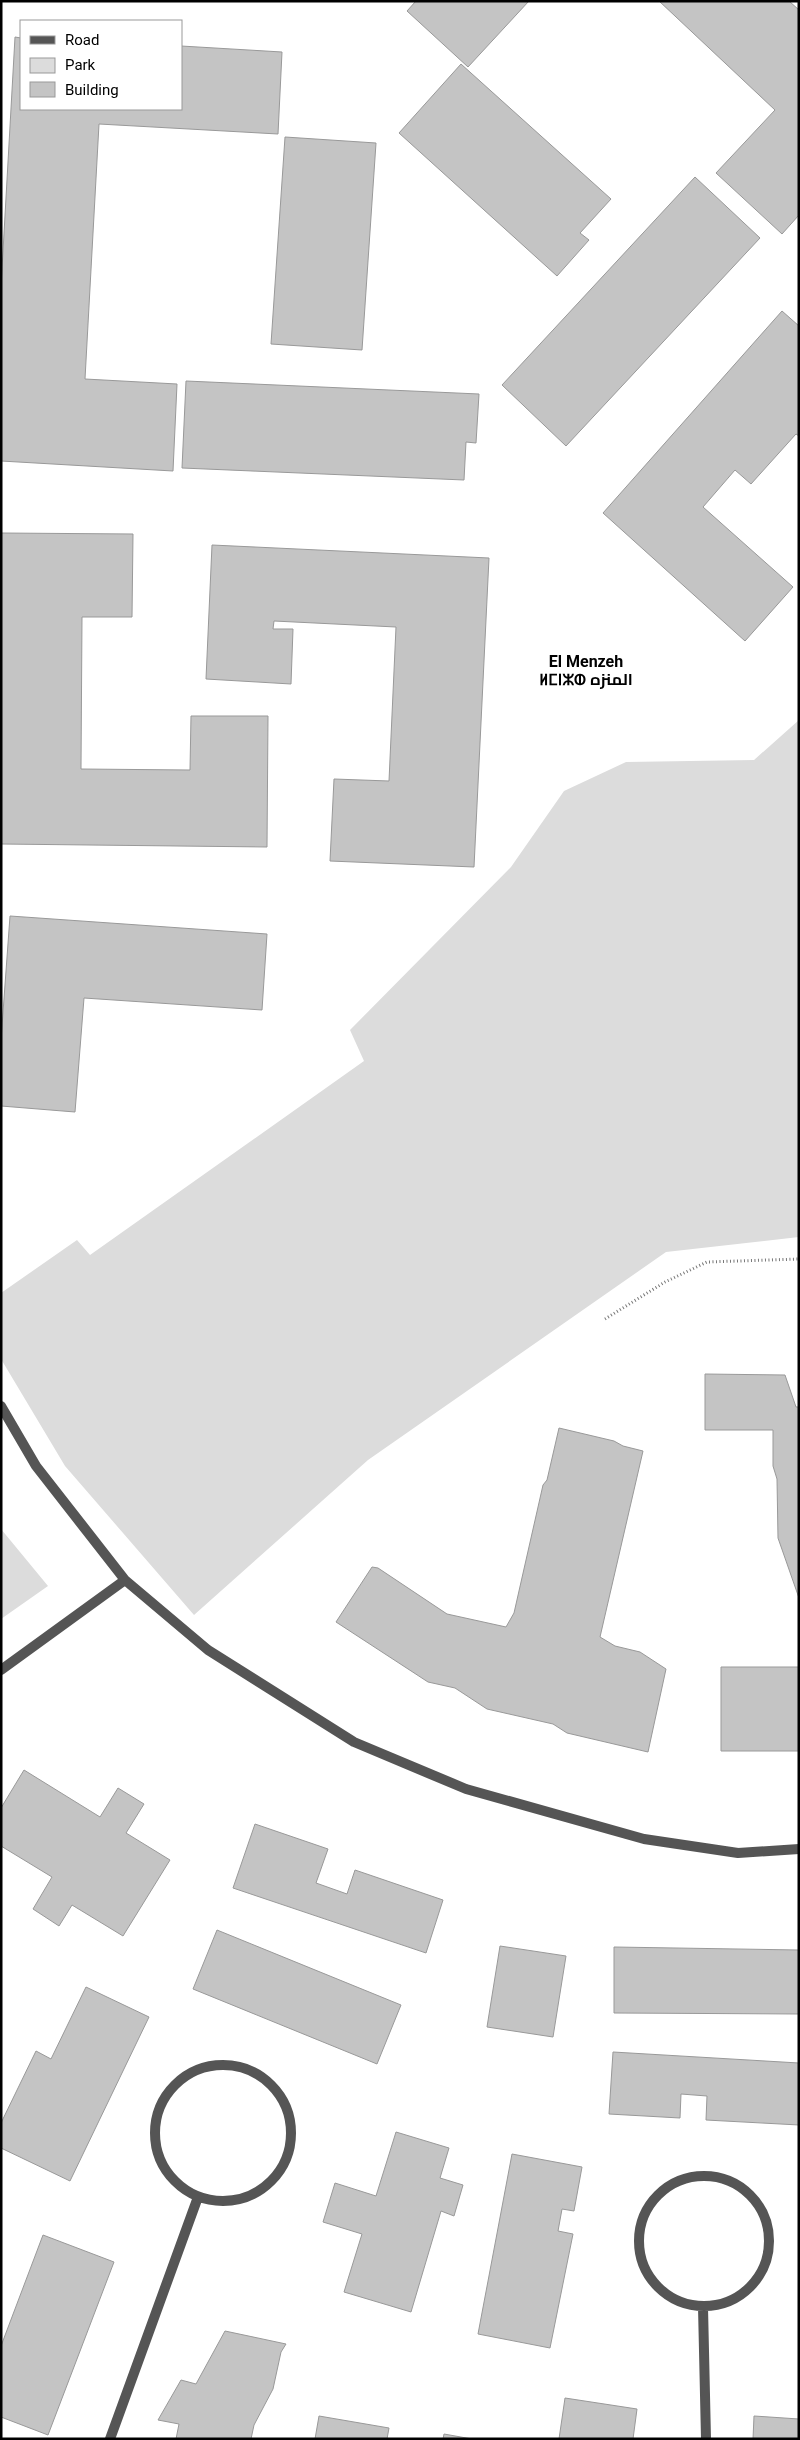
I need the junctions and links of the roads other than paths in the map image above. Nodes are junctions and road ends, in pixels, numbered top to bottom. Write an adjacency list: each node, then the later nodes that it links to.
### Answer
1 (1, 1406): 2 (street)
2 (125, 1580): 3 (street); 4 (street)
3 (1, 1670)
4 (799, 1849)
5 (198, 2198): 5 (street); 7 (street)
6 (703, 2307): 6 (street); 8 (street)
7 (110, 2439)
8 (706, 2439)

